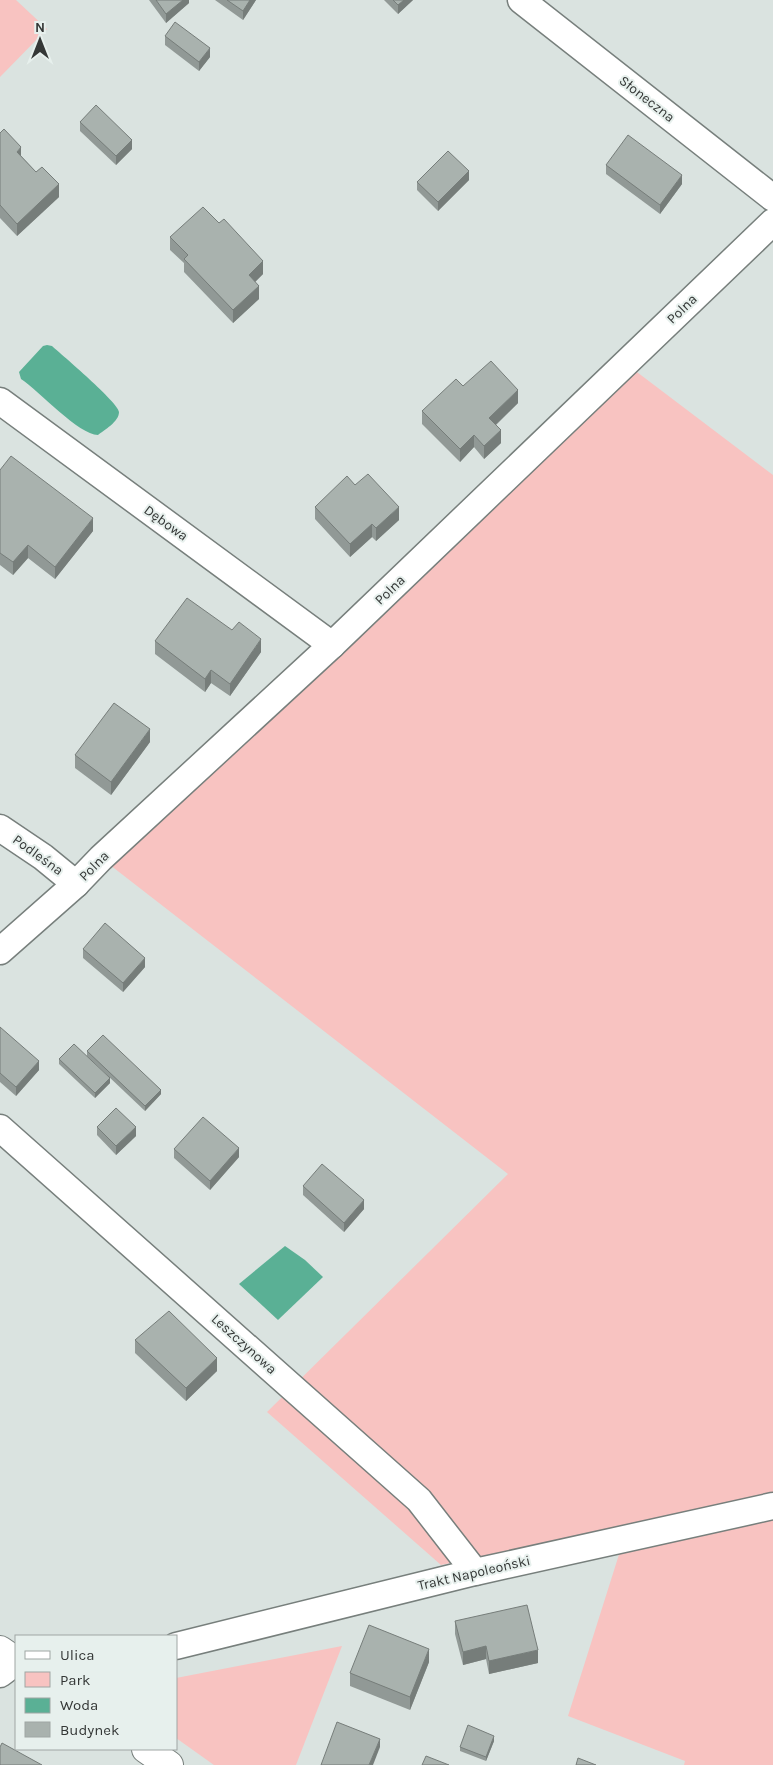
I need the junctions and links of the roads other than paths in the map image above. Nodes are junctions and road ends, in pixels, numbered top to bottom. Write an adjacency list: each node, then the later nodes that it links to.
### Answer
1 (520, 0): 2 (street, Słoneczna)
2 (773, 198)
3 (773, 222): 5 (street, Polna)
4 (0, 401): 5 (street, Dębowa)
5 (332, 645): 7 (street, Polna)
6 (0, 828): 7 (street, Podleśna)
7 (76, 884): 8 (street, Polna)
8 (0, 951)
9 (0, 1128): 11 (street, Leszczynowa)
10 (773, 1506): 11 (street, Trakt Napoleoński)
11 (476, 1572): 12 (street, Trakt Napoleoński)
12 (178, 1646)
13 (0, 1650): 14 (street)
14 (15, 1661)
15 (15, 1663): 16 (street)
16 (0, 1674)
17 (147, 1750): 18 (street)
18 (169, 1765)

